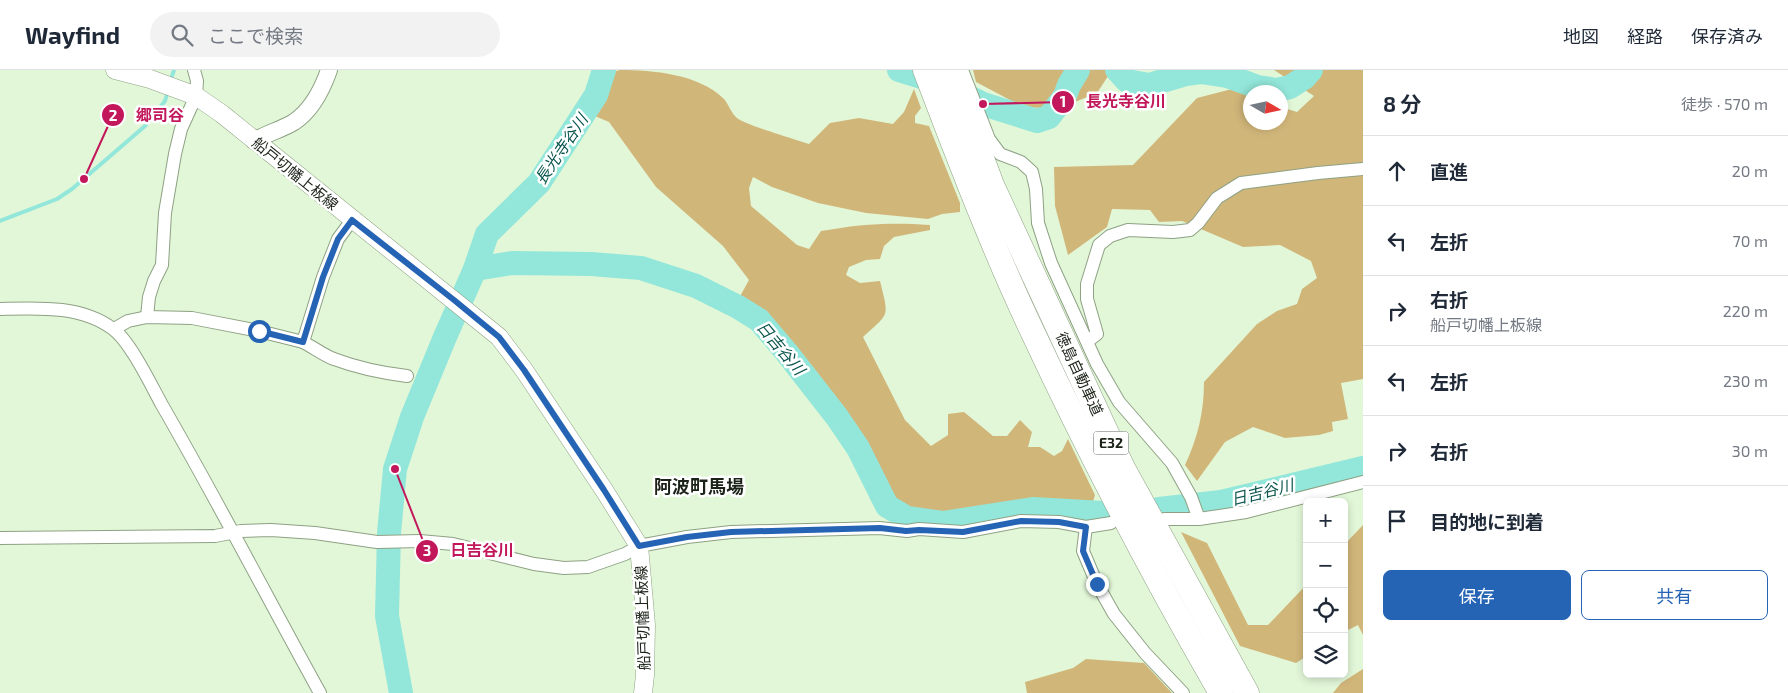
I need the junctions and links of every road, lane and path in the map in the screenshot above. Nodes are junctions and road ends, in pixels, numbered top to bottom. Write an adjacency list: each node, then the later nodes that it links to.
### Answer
1 (115, 70): 7 (main road, 船戸切幡上板線)
2 (194, 70): 7 (street)
3 (330, 70): 8 (street)
4 (925, 70): 10 (highway, 徳島自動車道 / E32)
5 (949, 70): 10 (highway, 徳島自動車道 / E32)
6 (962, 70): 15 (street)
7 (196, 96): 8 (main road, 船戸切幡上板線); 13 (street)
8 (254, 141): 11 (main road, 船戸切幡上板線)
9 (1363, 168): 15 (street)
10 (982, 188): 29 (highway, 徳島自動車道 / E32); 30 (highway, 徳島自動車道 / E32)
11 (352, 220): 16 (street); 25 (main road, 船戸切幡上板線)
12 (0, 309): 14 (street)
13 (147, 318): 14 (street); 16 (street)
14 (114, 329): 23 (street)
15 (1088, 341): 19 (street)
16 (303, 342): 17 (street)
17 (408, 376)
18 (1363, 482): 19 (street)
19 (1198, 516): 20 (street)
20 (1164, 519)
21 (1111, 523): 22 (street)
22 (1086, 527): 25 (street); 28 (street)
23 (232, 533): 24 (street); 25 (street); 26 (street)
24 (0, 538)
25 (639, 546): 27 (main road, 船戸切幡上板線)
26 (320, 693)
27 (642, 693)
28 (1183, 693)
29 (1222, 693)
30 (1248, 693)

